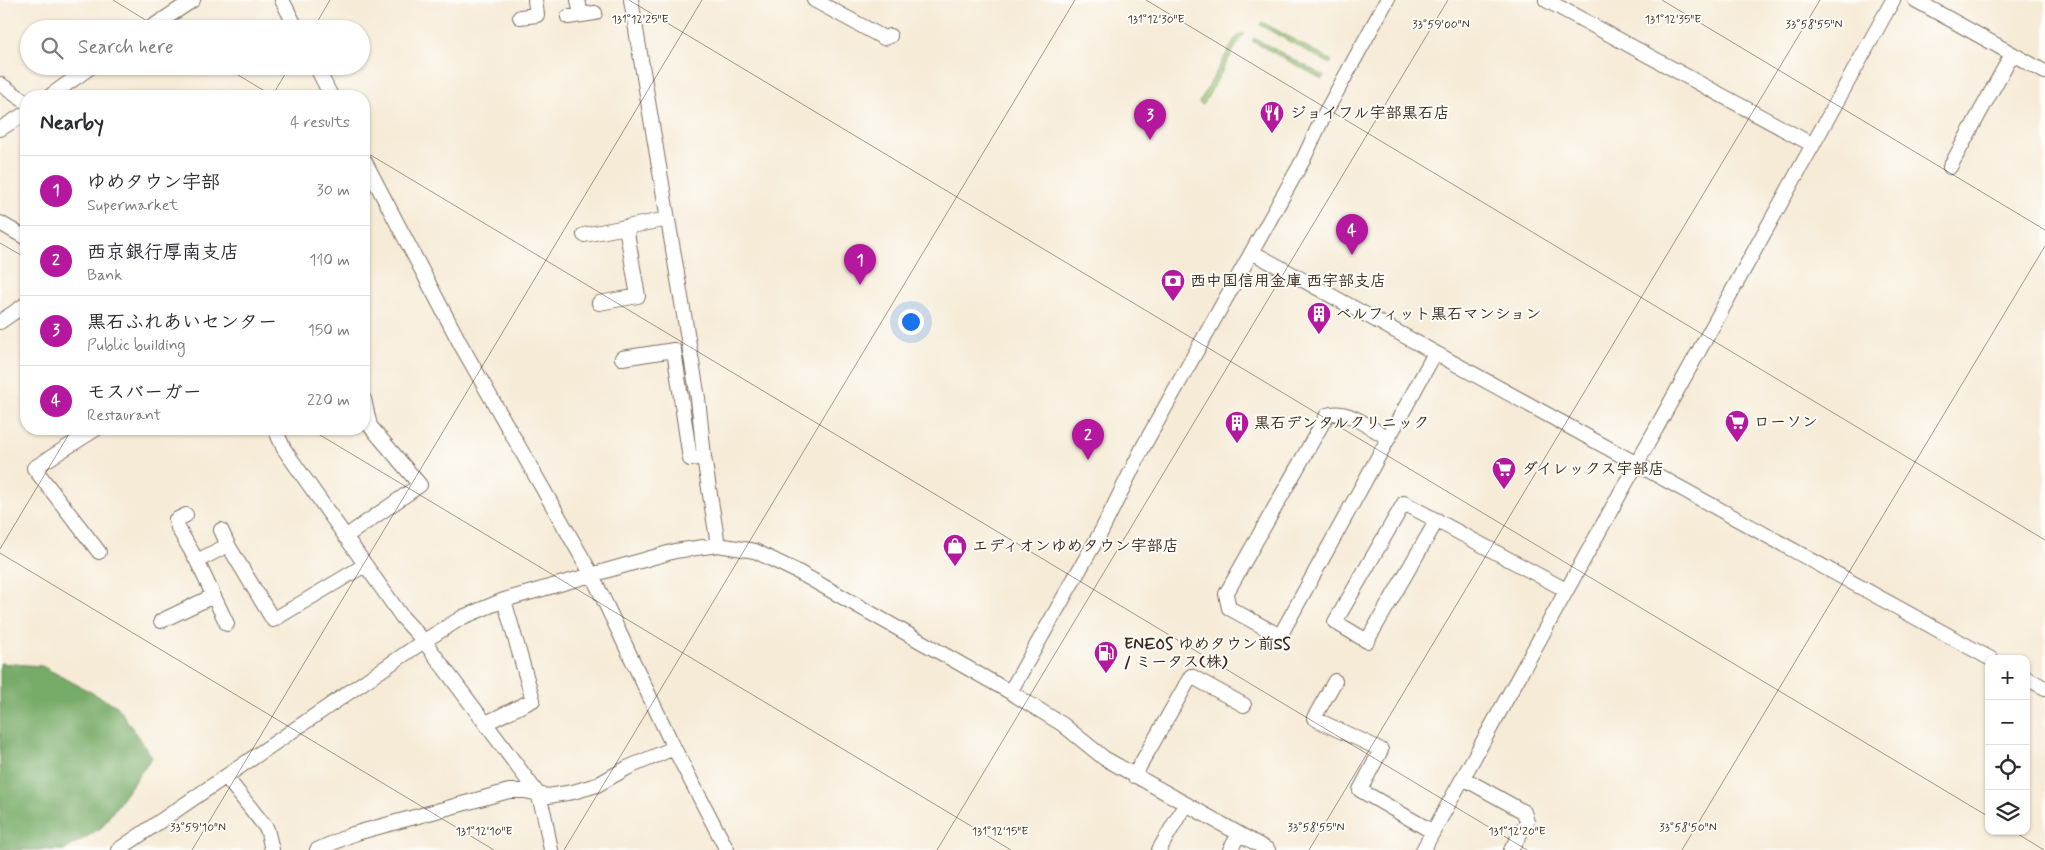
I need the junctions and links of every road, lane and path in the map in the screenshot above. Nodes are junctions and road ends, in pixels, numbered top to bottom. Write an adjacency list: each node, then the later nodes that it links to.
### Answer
1 (193, 0): 13 (street)
2 (282, 0): 14 (street)
3 (535, 0): 12 (street)
4 (578, 0): 11 (street)
5 (631, 0): 29 (street)
6 (814, 0): 15 (street)
7 (1387, 0): 34 (street)
8 (1546, 0): 26 (street)
9 (1893, 0): 26 (street)
10 (1915, 0): 16 (street)
11 (595, 13)
12 (520, 18)
13 (163, 20)
14 (292, 20)
15 (890, 36)
16 (2012, 54): 17 (street); 27 (street)
17 (2045, 72)
18 (79, 75): 21 (street)
19 (320, 75): 22 (street)
20 (0, 84): 23 (street)
21 (58, 90)
22 (328, 90)
23 (20, 98)
24 (20, 117): 25 (street)
25 (0, 129)
26 (1813, 145): 45 (street)
27 (1950, 167)
28 (370, 171): 55 (street)
29 (668, 219): 31 (street); 44 (street)
30 (0, 223): 32 (street)
31 (626, 227): 33 (street); 35 (street)
32 (20, 235)
33 (584, 235)
34 (1252, 252): 38 (street); 66 (street)
35 (599, 303)
36 (20, 308): 37 (street)
37 (0, 322)
38 (1435, 353): 43 (street); 45 (street)
39 (622, 358): 44 (street)
40 (370, 426): 49 (street)
41 (86, 435): 52 (street)
42 (278, 435): 49 (street)
43 (1388, 438): 43 (street)
44 (704, 457): 51 (street)
45 (1638, 463): 56 (street); 62 (street)
46 (186, 515): 53 (street)
47 (1437, 520): 47 (street); 56 (street)
48 (221, 530): 50 (street)
49 (345, 538): 54 (street)
50 (228, 545): 53 (street); 54 (street)
51 (718, 545): 55 (street); 66 (street)
52 (99, 552)
53 (196, 561): 57 (street)
54 (365, 565): 61 (street)
55 (592, 575): 58 (street); 69 (street)
56 (1566, 590): 72 (street)
57 (213, 596): 59 (street); 60 (street)
58 (504, 600): 61 (street); 68 (street)
59 (161, 621)
60 (226, 624)
61 (424, 641): 68 (street); 71 (street)
62 (1985, 656)
63 (2030, 680): 65 (street)
64 (1335, 681): 75 (street)
65 (2045, 688)
66 (1010, 692): 70 (street)
67 (1244, 705): 70 (street)
68 (486, 723): 73 (street)
69 (674, 748): 73 (street); 82 (street)
70 (1134, 776): 74 (street)
71 (226, 777): 78 (street); 79 (street)
72 (1463, 778): 75 (street); 77 (street)
73 (538, 794): 80 (street); 81 (street)
74 (1185, 804): 76 (street); 83 (street)
75 (1433, 832): 86 (street)
76 (1239, 834): 84 (street); 85 (street)
77 (1516, 848)
78 (118, 850)
79 (272, 850)
80 (317, 850)
81 (551, 850)
82 (727, 850)
83 (1159, 850)
84 (1230, 850)
85 (1268, 850)
86 (1423, 850)

